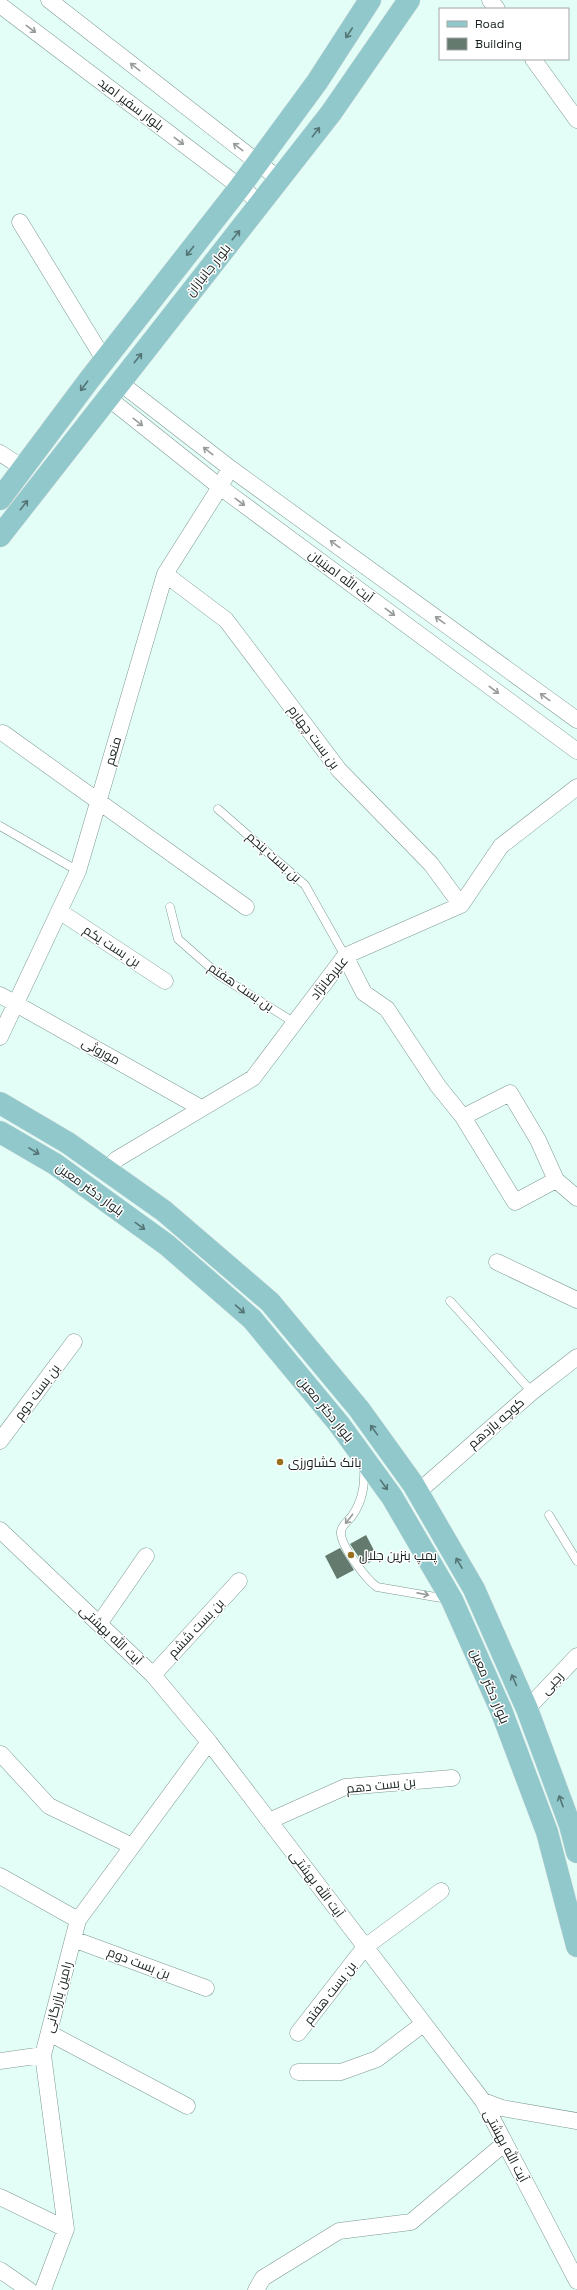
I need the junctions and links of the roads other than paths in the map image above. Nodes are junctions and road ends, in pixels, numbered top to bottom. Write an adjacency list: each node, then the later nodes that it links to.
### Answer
1 (49, 0): 7 (street, one-way to 1)
2 (370, 0): 7 (main road, بلوار جانبازان, one-way to 7)
3 (409, 0): 8 (main road, بلوار جانبازان, one-way to 3)
4 (0, 5): 9 (street, بلوار سفیر امید, one-way to 9)
5 (534, 60): 6 (street)
6 (577, 120)
7 (257, 162): 8 (street); 9 (main road, بلوار جانبازان)
8 (279, 179): 10 (main road, بلوار جانبازان)
9 (240, 187): 10 (street, بلوار سفیر امید); 12 (main road, بلوار جانبازان, one-way to 12)
10 (261, 203): 13 (main road, بلوار جانبازان, one-way to 10)
11 (20, 222): 12 (street)
12 (105, 361): 15 (main road, بلوار جانبازان, one-way to 15)
13 (113, 390): 16 (street, آیت الله امینیان, one-way to 13); 17 (street, آیت الله امینیان, one-way to 17); 19 (main road, بلوار جانبازان, one-way to 13)
14 (0, 453): 15 (street)
15 (23, 468): 18 (main road, بلوار جانبازان)
16 (230, 468): 17 (street, منعم); 21 (street, آیت الله امینیان, one-way to 16)
17 (220, 487): 20 (street, منعم); 23 (street, آیت الله امینیان, one-way to 23)
18 (0, 499)
19 (0, 536)
20 (164, 574): 25 (street, منعم); 29 (street, بن بست چهارم)
21 (577, 720)
22 (3, 733): 25 (street)
23 (577, 751)
24 (577, 787): 29 (street)
25 (99, 800): 28 (street, منعم); 31 (street)
26 (218, 808): 33 (lane, بن بست پنجم)
27 (0, 826): 28 (lane)
28 (78, 871): 32 (street, منعم)
29 (461, 905): 33 (street, علیرضانژاد)
30 (170, 907): 37 (lane, بن بست هفتم)
31 (246, 907)
32 (59, 911): 34 (street, بن بست یکم); 36 (street, منعم)
33 (345, 956): 37 (street, علیرضانژاد); 41 (street)
34 (165, 981)
35 (0, 995): 36 (street, موروثی)
36 (16, 1003): 38 (street, منعم); 40 (street, موروثی)
37 (295, 1023): 40 (street, علیرضانژاد)
38 (0, 1037)
39 (0, 1103): 43 (main road, بلوار دکتر معین)
40 (201, 1108): 43 (street, علیرضانژاد)
41 (463, 1117): 44 (street); 44 (street)
42 (0, 1132): 53 (main road, بلوار دکتر معین, one-way to 53)
43 (107, 1169): 54 (main road, بلوار دکتر معین, one-way to 43)
44 (556, 1180): 45 (street)
45 (577, 1198)
46 (498, 1262): 47 (street)
47 (577, 1300)
48 (450, 1301): 51 (lane)
49 (74, 1342): 52 (street, بن بست دوم)
50 (577, 1357): 51 (street, کوچه یازدهم)
51 (532, 1392): 54 (street, کوچه یازدهم)
52 (0, 1441)
53 (362, 1456): 60 (main road, بلوار دکتر معین, one-way to 60); 60 (lane, one-way to 60)
54 (418, 1492): 64 (main road, بلوار دکتر معین, one-way to 54)
55 (549, 1515): 58 (lane)
56 (0, 1530): 61 (street, آیت الله بهشتی)
57 (146, 1556): 61 (street)
58 (577, 1561)
59 (239, 1581): 63 (street, بن بست ششم)
60 (452, 1600): 77 (main road, بلوار دکتر معین)
61 (99, 1624): 63 (street, آیت الله بهشتی)
62 (577, 1656): 64 (street, رجبی)
63 (153, 1674): 65 (street, آیت الله بهشتی)
64 (527, 1709): 69 (main road, بلوار دکتر معین, one-way to 64)
65 (209, 1742): 68 (street, آیت الله بهشتی); 70 (street, رامین بازرگانی)
66 (1, 1754): 70 (street)
67 (452, 1778): 68 (street, بن بست دهم)
68 (269, 1821): 76 (street, آیت الله بهشتی)
69 (573, 1822): 71 (main road, بلوار دکتر معین)
70 (132, 1846): 74 (street, رامین بازرگانی)
71 (577, 1852)
72 (0, 1876): 74 (street)
73 (441, 1890): 76 (street, بن بست هفتم‌)
74 (78, 1920): 75 (street, رامین بازرگانی)
75 (73, 1939): 78 (street, بن بست دوم); 81 (street, رامین بازرگانی)
76 (367, 1946): 79 (street, آیت الله بهشتی); 80 (street, بن بست هفتم‌)
77 (577, 1946)
78 (206, 1988)
79 (423, 2024): 84 (street); 85 (street, آیت الله بهشتی)
80 (298, 2033)
81 (49, 2034): 82 (street, رامین بازرگانی); 86 (street)
82 (43, 2055): 83 (street); 90 (street, رامین بازرگانی)
83 (0, 2061)
84 (298, 2072)
85 (482, 2101): 87 (street); 88 (street, آیت الله بهشتی)
86 (187, 2106)
87 (577, 2121)
88 (506, 2143): 92 (street, آیت الله بهشتی); 95 (street)
89 (0, 2197): 90 (street)
90 (66, 2229): 94 (street, رامین بازرگانی)
91 (0, 2270): 93 (street)
92 (577, 2281)
93 (29, 2290)
94 (43, 2290)
95 (256, 2290)

